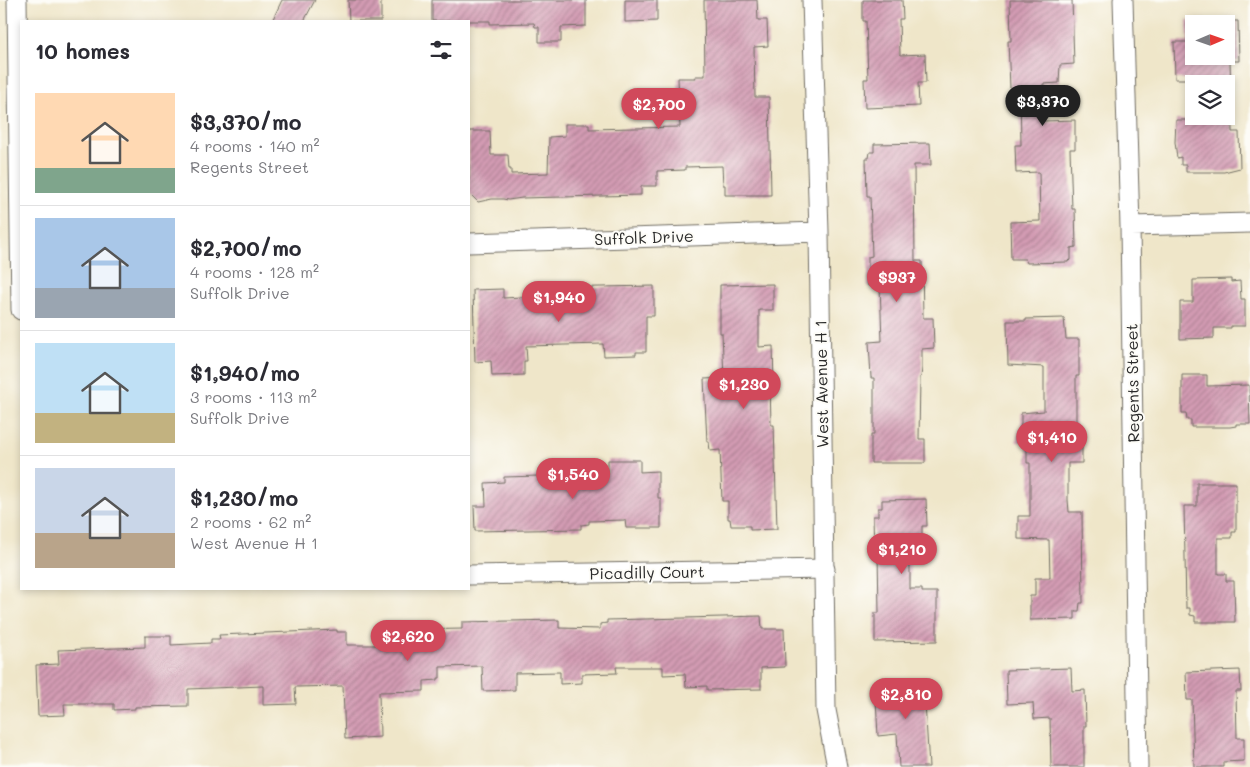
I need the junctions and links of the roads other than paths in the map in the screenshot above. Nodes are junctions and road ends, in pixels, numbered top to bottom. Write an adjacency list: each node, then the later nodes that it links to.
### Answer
1 (16, 0): 4 (street)
2 (812, 0): 7 (street, West Avenue H 1)
3 (1123, 0): 6 (street, Regents Street)
4 (20, 206)
5 (1250, 223): 6 (street)
6 (1130, 226): 12 (street, Regents Street)
7 (819, 232): 8 (street, Suffolk Drive); 9 (street, West Avenue H 1)
8 (470, 243)
9 (824, 569): 10 (street, Picadilly Court); 11 (street, West Avenue H 1)
10 (470, 575)
11 (837, 767)
12 (1138, 767)

